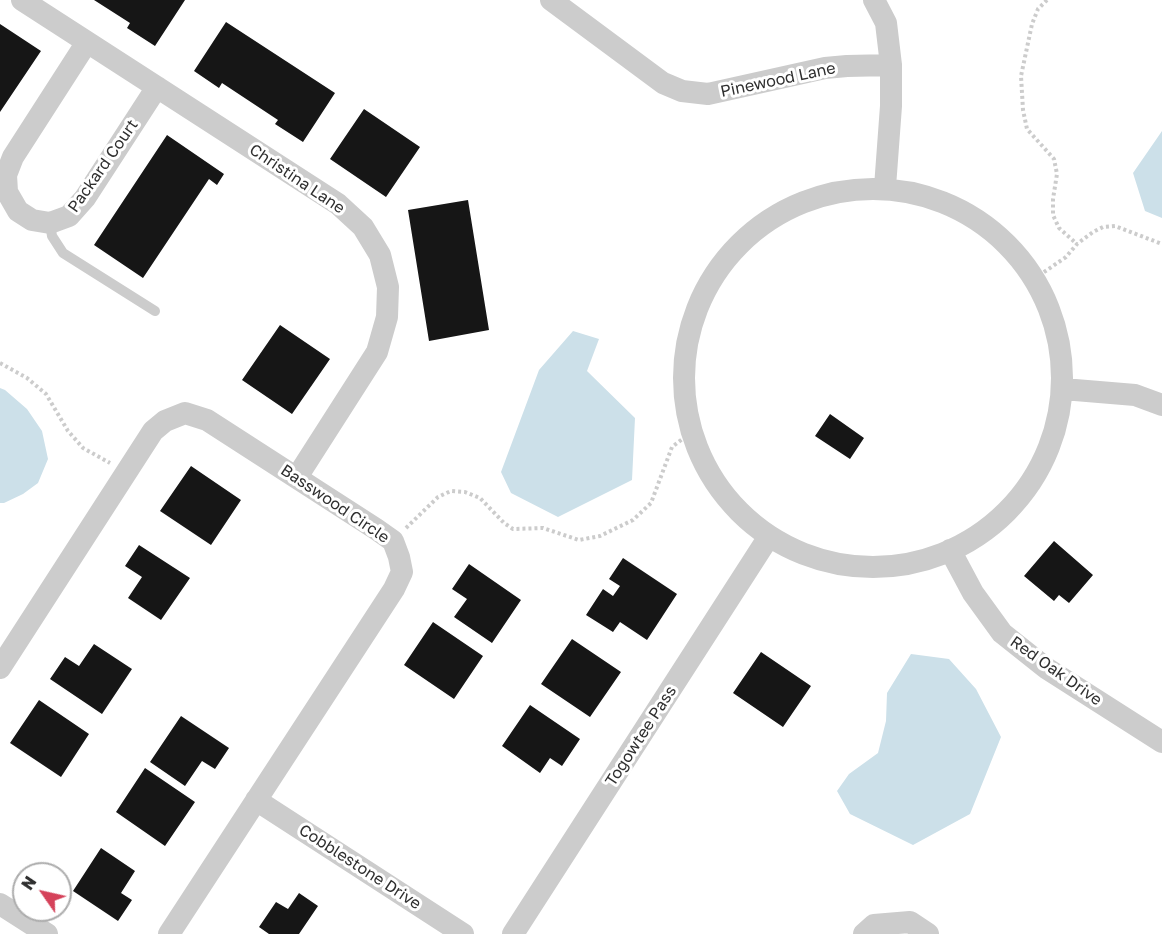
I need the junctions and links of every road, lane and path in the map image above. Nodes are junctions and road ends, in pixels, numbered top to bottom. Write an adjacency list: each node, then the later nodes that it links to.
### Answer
1 (22, 0): 5 (street, Christina Lane)
2 (551, 0): 6 (street, Pinewood Lane)
3 (874, 0): 6 (street)
4 (1047, 0): 11 (path)
5 (87, 42): 7 (street, Christina Lane); 9 (street, Packard Court)
6 (891, 65): 8 (street)
7 (157, 87): 10 (street, Packard Court); 20 (street, Christina Lane)
8 (885, 188): 13 (street); 18 (street)
9 (4, 193): 10 (street, Packard Court)
10 (50, 223): 14 (lane)
11 (1077, 244): 12 (path); 13 (path)
12 (1162, 244)
13 (1034, 279): 16 (street)
14 (155, 311)
15 (0, 363): 19 (path)
16 (1063, 389): 17 (street); 23 (street)
17 (1162, 405)
18 (690, 433): 21 (street); 22 (path)
19 (126, 471): 20 (street, Basswood Circle); 24 (street, Basswood Circle)
20 (297, 477): 22 (street, Basswood Circle)
21 (768, 538): 23 (street); 32 (street, Togowtee Pass)
22 (393, 541): 27 (street, Basswood Circle)
23 (950, 550): 26 (street, Red Oak Drive)
24 (7, 642): 25 (street, Basswood Circle)
25 (0, 668)
26 (1162, 742)
27 (256, 800): 30 (street, Basswood Circle); 31 (street, Cobblestone Drive)
28 (0, 904): 29 (street)
29 (47, 934)
30 (169, 934)
31 (462, 934)
32 (513, 934)
33 (864, 934): 34 (street)
34 (928, 934)

